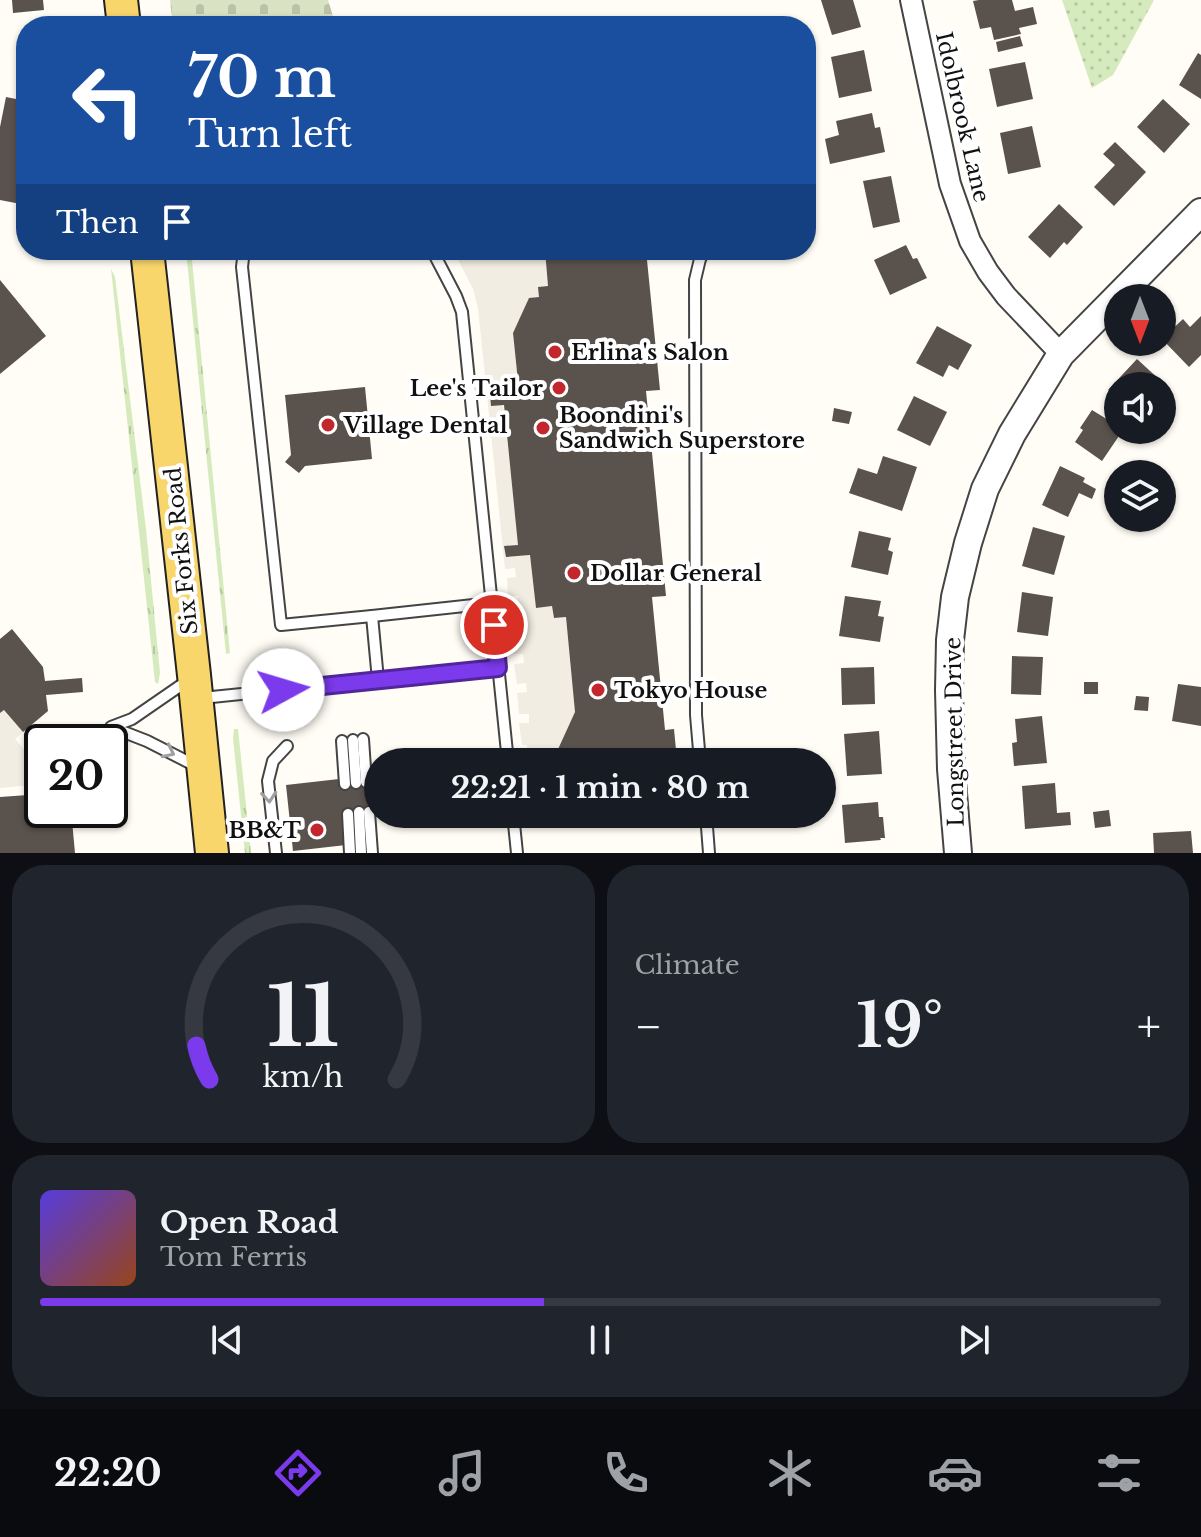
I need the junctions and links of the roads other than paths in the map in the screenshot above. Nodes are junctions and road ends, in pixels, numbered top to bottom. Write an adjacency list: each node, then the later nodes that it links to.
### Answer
1 (911, 0): 7 (street, Idolbrook Lane)
2 (1197, 226): 7 (street, Longstreet Drive)
3 (148, 260): 12 (main road, Six Forks Road)
4 (243, 260): 9 (lane)
5 (437, 260): 8 (lane)
6 (700, 260): 16 (lane)
7 (1061, 354): 28 (street, Longstreet Drive)
8 (492, 603): 9 (lane); 10 (lane)
9 (372, 616): 11 (lane)
10 (498, 668): 11 (lane); 15 (lane)
11 (378, 680): 12 (lane)
12 (196, 687): 17 (main road, Six Forks Road); 17 (lane, one-way to 17)
13 (353, 740): 13 (lane)
14 (287, 746): 22 (lane, one-way to 22)
15 (507, 748)
16 (699, 748)
17 (204, 770): 21 (main road, Six Forks Road)
18 (359, 813): 23 (lane); 24 (lane); 25 (lane)
19 (514, 828): 26 (lane)
20 (707, 828): 27 (lane)
21 (212, 853)
22 (276, 853)
23 (350, 853)
24 (361, 853)
25 (372, 853)
26 (517, 853)
27 (709, 853)
28 (958, 853)

